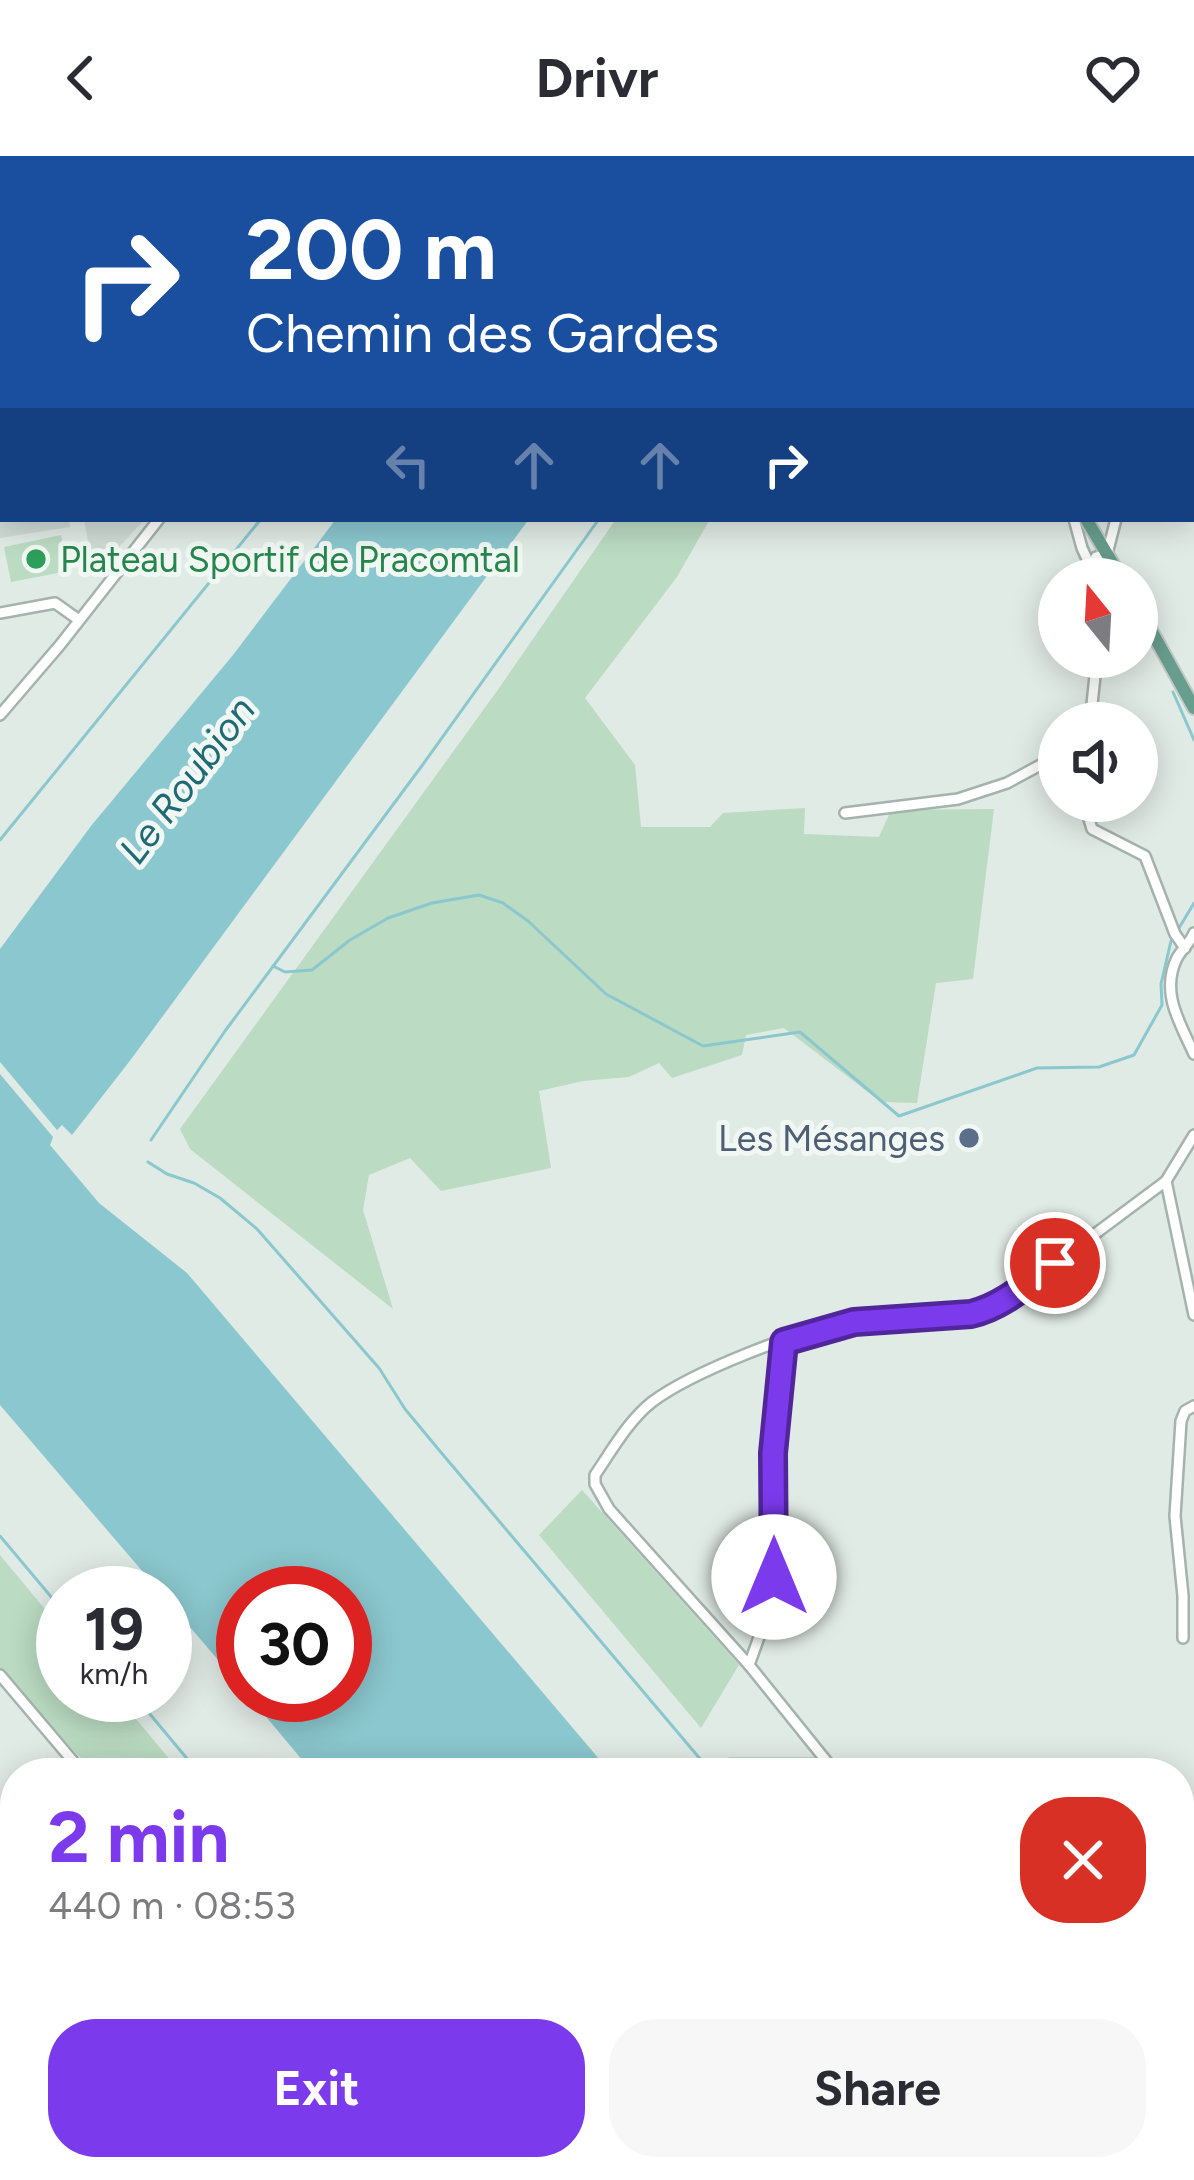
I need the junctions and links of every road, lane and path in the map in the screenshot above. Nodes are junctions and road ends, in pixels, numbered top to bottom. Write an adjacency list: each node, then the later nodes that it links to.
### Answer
1 (157, 522): 10 (street)
2 (1075, 522): 6 (street)
3 (1102, 522): 5 (main road)
4 (1102, 522): 5 (street)
5 (1107, 554): 7 (street); 8 (main road)
6 (1087, 558)
7 (1096, 558)
8 (1109, 558)
9 (0, 614): 10 (street)
10 (79, 620): 13 (street)
11 (1158, 643): 12 (main road)
12 (1194, 708)
13 (0, 715)
14 (1038, 767): 15 (street)
15 (845, 812)
16 (1091, 822): 17 (street)
17 (1191, 941): 18 (street)
18 (1194, 1054)
19 (1194, 1135): 20 (street)
20 (1166, 1181): 21 (street); 22 (street)
21 (1194, 1315)
22 (784, 1342): 25 (street); 25 (street)
23 (1194, 1406): 24 (street)
24 (1183, 1638)
25 (749, 1665): 28 (street)
26 (0, 1675): 27 (street)
27 (69, 1758)
28 (824, 1758)

